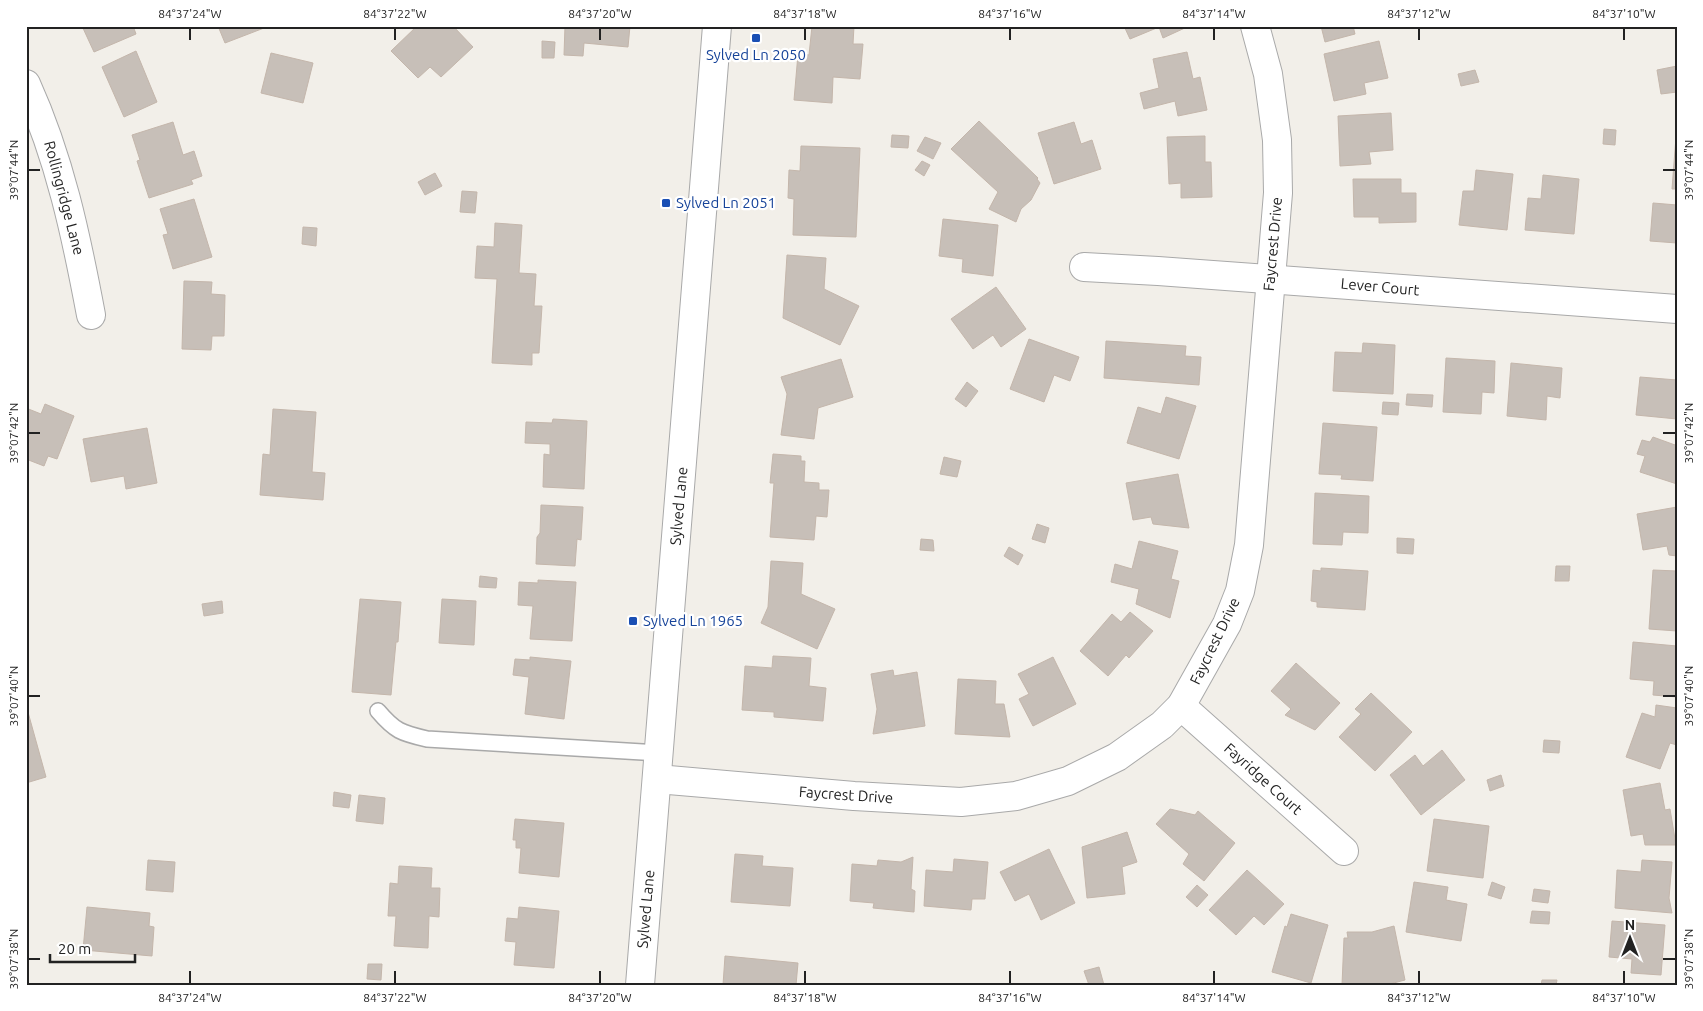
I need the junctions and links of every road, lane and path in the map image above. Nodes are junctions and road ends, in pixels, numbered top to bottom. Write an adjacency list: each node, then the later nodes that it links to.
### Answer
1 (717, 26): 10 (street, Sylved Lane)
2 (1255, 26): 5 (street, Faycrest Drive)
3 (26, 84): 7 (street, Rollingridge Lane)
4 (1084, 267): 5 (street, Lever Court)
5 (1271, 278): 6 (street, Lever Court); 8 (street, Faycrest Drive)
6 (1677, 309)
7 (92, 316)
8 (1181, 706): 10 (street, Faycrest Drive); 11 (street, Fayridge Court)
9 (378, 711): 10 (lane)
10 (658, 766): 12 (street, Sylved Lane)
11 (1344, 851)
12 (640, 985)

